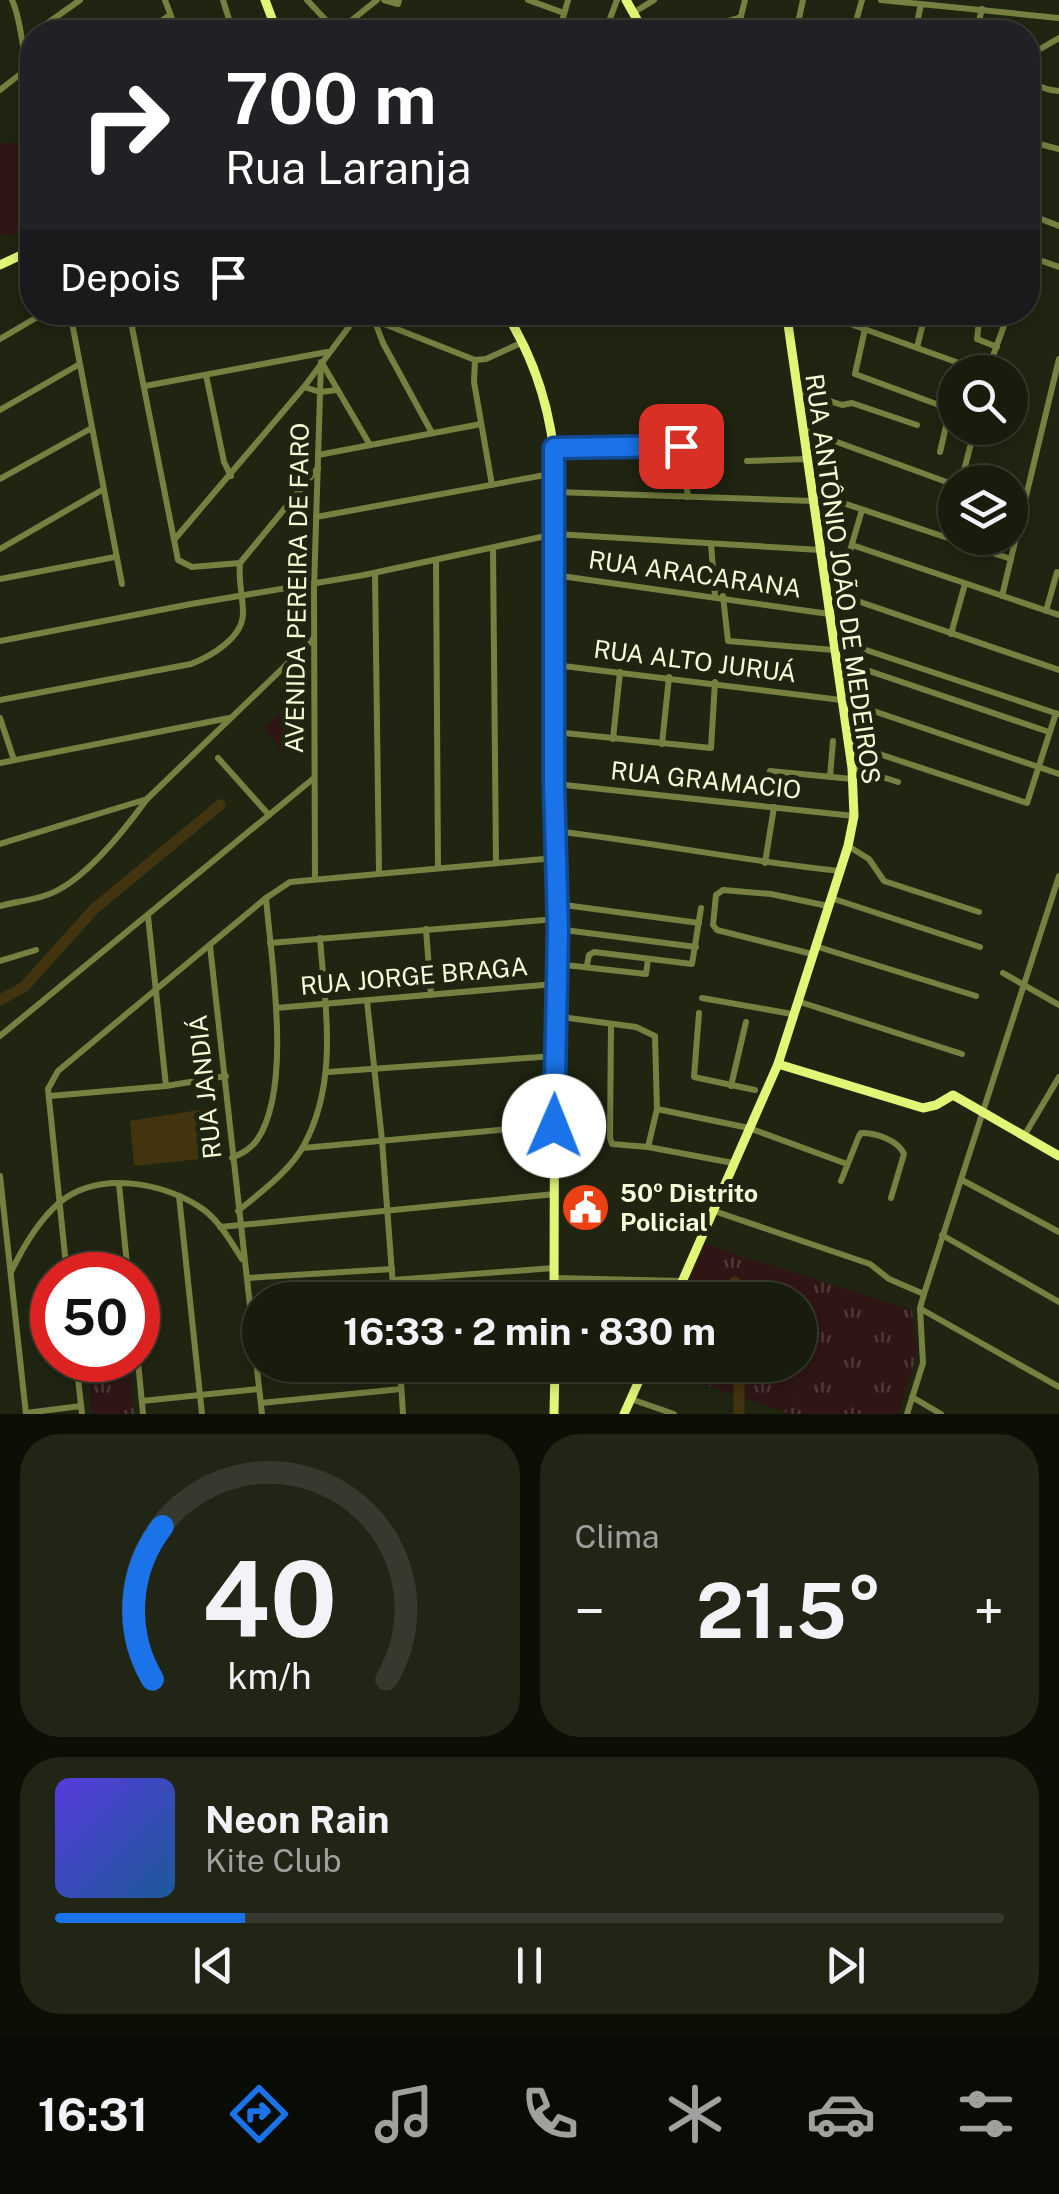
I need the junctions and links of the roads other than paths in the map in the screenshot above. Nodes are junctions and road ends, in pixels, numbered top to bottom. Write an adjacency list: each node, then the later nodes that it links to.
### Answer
1 (12, 0): 31 (street)
2 (80, 0): 20 (street)
3 (165, 0): 17 (street)
4 (307, 0): 23 (street)
5 (380, 0): 6 (street); 24 (street)
6 (400, 0)
7 (528, 0): 15 (street)
8 (568, 0): 15 (street)
9 (626, 0): 16 (street)
10 (654, 0): 16 (street)
11 (745, 0): 18 (street)
12 (881, 0): 13 (street)
13 (921, 4): 14 (street); 29 (street)
14 (982, 10): 19 (street); 30 (street)
15 (564, 13): 25 (street)
16 (634, 13): 26 (street)
17 (170, 15): 21 (street); 22 (street)
18 (741, 17): 27 (street); 28 (street)
19 (1059, 18)
20 (52, 20)
21 (163, 20)
22 (172, 20)
23 (326, 20)
24 (353, 20)
25 (564, 20)
26 (638, 20)
27 (731, 20)
28 (740, 20)
29 (918, 20)
30 (979, 20)
31 (20, 25)
32 (24, 325): 45 (street)
33 (72, 325): 55 (street)
34 (132, 325): 57 (street)
35 (349, 325): 49 (street)
36 (376, 325): 68 (street)
37 (383, 325): 53 (street)
38 (513, 325): 46 (street)
39 (790, 325): 60 (street, RUA ANTÔNIO JOÃO DE MEDEIROS)
40 (855, 325): 44 (street)
41 (923, 325): 47 (street)
42 (978, 325): 48 (street)
43 (1005, 325): 48 (street)
44 (866, 328): 47 (street); 62 (street)
45 (0, 339)
46 (523, 342): 53 (street); 71 (street)
47 (917, 347): 50 (street)
48 (997, 347): 51 (street)
49 (328, 352): 54 (street); 56 (street)
50 (938, 355)
51 (993, 355)
52 (1059, 359): 97 (street)
53 (475, 360): 64 (street)
54 (321, 362): 58 (street); 59 (street); 61 (street, AVENIDA PEREIRA DE FARO)
55 (78, 365): 63 (street); 66 (street)
56 (206, 374): 57 (street); 78 (street)
57 (145, 386): 89 (street)
58 (304, 387): 61 (street); 78 (street)
59 (338, 390): 61 (street); 69 (street)
60 (796, 390): 65 (street); 67 (street, RUA ANTÔNIO JOÃO DE MEDEIROS)
61 (320, 392): 73 (street, AVENIDA PEREIRA DE FARO)
62 (938, 405)
63 (0, 410)
64 (481, 424): 68 (street); 81 (street)
65 (917, 425)
66 (90, 429): 80 (street); 82 (street)
67 (803, 430): 74 (street, RUA ANTÔNIO JOÃO DE MEDEIROS); 79 (street)
68 (432, 433): 69 (street)
69 (370, 445): 73 (street)
70 (942, 445): 72 (street)
71 (554, 448): 77 (street); 84 (street)
72 (940, 452)
73 (318, 455): 76 (street, AVENIDA PEREIRA DE FARO)
74 (807, 458): 75 (street); 85 (street, RUA ANTÔNIO JOÃO DE MEDEIROS)
75 (747, 461)
76 (318, 468): 87 (street, AVENIDA PEREIRA DE FARO); 98 (street)
77 (556, 473): 81 (street); 83 (street)
78 (231, 476): 89 (street)
79 (938, 477)
80 (0, 478)
81 (492, 486): 87 (street)
82 (102, 490): 92 (street); 95 (street)
83 (556, 492): 84 (street); 88 (street)
84 (688, 496): 85 (street)
85 (812, 497): 86 (street); 94 (street, RUA ANTÔNIO JOÃO DE MEDEIROS)
86 (862, 510): 91 (street); 97 (street)
87 (316, 518): 104 (street, AVENIDA PEREIRA DE FARO)
88 (555, 534): 90 (street); 93 (street); 101 (street)
89 (174, 540): 98 (street)
90 (711, 544): 94 (street); 108 (street)
91 (852, 545): 105 (street); 106 (street)
92 (0, 548)
93 (493, 549): 96 (street); 153 (street)
94 (820, 550): 110 (street, RUA ANTÔNIO JOÃO DE MEDEIROS)
95 (116, 557): 102 (street); 103 (street)
96 (436, 560): 100 (street); 155 (street)
97 (1012, 560): 109 (street)
98 (240, 563): 107 (street)
99 (1057, 572): 111 (street)
100 (374, 573): 104 (street); 157 (street)
101 (554, 574): 108 (street, RUA ARACARANA); 118 (street)
102 (0, 579)
103 (122, 584)
104 (314, 584): 107 (street); 114 (street, AVENIDA PEREIRA DE FARO)
105 (965, 584): 109 (street); 113 (street)
106 (837, 594): 110 (street); 113 (street)
107 (240, 596): 116 (street); 123 (street)
108 (719, 596): 110 (street, RUA ARACARANA); 117 (street)
109 (1002, 596): 111 (street)
110 (829, 610): 115 (street, RUA ANTÔNIO JOÃO DE MEDEIROS)
111 (1046, 610): 112 (street)
112 (1059, 615)
113 (951, 634): 119 (street)
114 (314, 638): 127 (street); 142 (street, AVENIDA PEREIRA DE FARO)
115 (832, 639): 117 (street, RUA ANTÔNIO JOÃO DE MEDEIROS); 125 (street)
116 (0, 641)
117 (835, 655): 124 (street, RUA ANTÔNIO JOÃO DE MEDEIROS); 129 (street)
118 (554, 665): 120 (street, RUA ALTO JURUÁ); 128 (street)
119 (1059, 670)
120 (620, 672): 121 (street, RUA ALTO JURUÁ); 130 (street)
121 (669, 678): 122 (street, RUA ALTO JURUÁ); 132 (street)
122 (715, 682): 124 (street, RUA ALTO JURUÁ); 132 (street)
123 (0, 700)
124 (841, 700): 133 (street, RUA ANTÔNIO JOÃO DE MEDEIROS); 137 (street, RUA ALTO JURUÁ)
125 (1058, 714): 129 (street)
126 (0, 718): 135 (street)
127 (230, 718): 135 (street); 145 (street)
128 (554, 732): 130 (street); 144 (street)
129 (1049, 732): 137 (street)
130 (612, 738): 132 (street)
131 (833, 741): 141 (street)
132 (662, 744)
133 (848, 744): 137 (street); 139 (street, RUA ANTÔNIO JOÃO DE MEDEIROS)
134 (218, 758): 147 (street)
135 (14, 760): 136 (street)
136 (0, 763)
137 (1040, 767): 140 (street, RUA ALTO JURUÁ)
138 (770, 771): 141 (street)
139 (852, 774): 141 (street); 143 (street); 148 (street, RUA ANTÔNIO JOÃO DE MEDEIROS)
140 (1059, 774)
141 (830, 777)
142 (314, 778): 147 (street); 159 (street, AVENIDA PEREIRA DE FARO)
143 (898, 782)
144 (554, 784): 146 (street, RUA GRAMACIO); 149 (street)
145 (147, 798): 150 (street); 163 (street)
146 (774, 806): 148 (street, RUA GRAMACIO); 154 (street)
147 (269, 815): 166 (street)
148 (854, 816): 151 (street, RUA ANTÔNIO JOÃO DE MEDEIROS)
149 (555, 831): 152 (street); 154 (street)
150 (0, 844)
151 (848, 846): 156 (street, RUA ANTÔNIO JOÃO DE MEDEIROS); 165 (street)
152 (555, 858): 153 (street); 162 (street)
153 (496, 862): 155 (street)
154 (766, 863): 156 (street)
155 (438, 868): 157 (street)
156 (840, 871): 161 (street, RUA ANTÔNIO JOÃO DE MEDEIROS)
157 (379, 872): 159 (street)
158 (1059, 876): 183 (street)
159 (315, 878): 160 (street)
160 (266, 898): 171 (street); 172 (street)
161 (830, 902): 173 (street); 176 (street, RUA ANTÔNIO JOÃO DE MEDEIROS); 176 (street)
162 (557, 904): 167 (street); 168 (street)
163 (0, 906)
164 (701, 908): 167 (street)
165 (979, 912)
166 (148, 915): 184 (street); 198 (street)
167 (700, 923): 174 (street)
168 (557, 924): 169 (street); 174 (street); 179 (street)
169 (426, 930): 170 (street); 185 (street)
170 (320, 938): 171 (street); 190 (street)
171 (270, 943): 192 (street)
172 (210, 946): 184 (street); 204 (street, RUA JANDIÁ)
173 (980, 946)
174 (696, 948): 177 (street)
175 (36, 950): 178 (street)
176 (814, 950): 186 (street); 189 (street, RUA ANTÔNIO JOÃO DE MEDEIROS)
177 (648, 960): 180 (street); 180 (street)
178 (0, 962)
179 (556, 964): 180 (street); 182 (street)
180 (586, 965)
181 (1003, 973): 183 (street)
182 (555, 984): 185 (street, RUA JORGE BRAGA); 195 (street)
183 (1025, 986): 191 (street); 211 (street)
184 (157, 990): 206 (street); 209 (street)
185 (431, 995): 188 (street, RUA JORGE BRAGA)
186 (976, 996)
187 (702, 998): 194 (street)
188 (367, 1000): 190 (street, RUA JORGE BRAGA); 202 (street)
189 (797, 1001): 194 (street, RUA ANTÔNIO JOÃO DE MEDEIROS); 199 (street)
190 (325, 1004): 192 (street, RUA JORGE BRAGA); 203 (street)
191 (1059, 1005)
192 (276, 1008): 219 (street)
193 (699, 1013): 207 (street)
194 (792, 1014): 201 (street, RUA ANTÔNIO JOÃO DE MEDEIROS)
195 (554, 1016): 197 (street); 200 (street)
196 (746, 1022): 207 (street)
197 (611, 1024): 210 (street); 216 (street)
198 (0, 1036)
199 (962, 1054)
200 (555, 1056): 202 (street); 212 (street)
201 (778, 1064): 208 (street, RUA ANTÔNIO JOÃO DE MEDEIROS); 211 (street)
202 (374, 1070): 203 (street); 215 (street)
203 (328, 1072): 217 (street)
204 (226, 1076): 206 (street); 219 (street, RUA JANDIÁ)
205 (1059, 1077): 214 (street)
206 (166, 1086): 209 (street)
207 (731, 1086): 208 (street)
208 (760, 1091): 213 (street, RUA ANTÔNIO JOÃO DE MEDEIROS)
209 (50, 1096): 229 (street)
210 (656, 1108): 213 (street); 216 (street)
211 (984, 1113): 214 (street); 223 (street)
212 (554, 1126): 215 (street); 226 (street)
213 (749, 1128): 220 (street, RUA ANTÔNIO JOÃO DE MEDEIROS); 221 (street)
214 (1024, 1136): 218 (street)
215 (382, 1140): 217 (street); 230 (street)
216 (648, 1146): 220 (street)
217 (303, 1148): 232 (street)
218 (1059, 1156)
219 (232, 1158): 232 (street, RUA JANDIÁ)
220 (733, 1163): 231 (street, RUA ANTÔNIO JOÃO DE MEDEIROS)
221 (847, 1164): 224 (street); 228 (street)
222 (0, 1176): 243 (street)
223 (962, 1180): 237 (street); 238 (street)
224 (841, 1181)
225 (118, 1184): 227 (street); 229 (street); 240 (street)
226 (555, 1194): 230 (street); 244 (street)
227 (178, 1195): 234 (street); 262 (street)
228 (891, 1198)
229 (59, 1203): 239 (street); 243 (street)
230 (388, 1209): 233 (street); 242 (street)
231 (714, 1211): 236 (street, RUA ANTÔNIO JOÃO DE MEDEIROS); 250 (street)
232 (238, 1212): 233 (street, RUA JANDIÁ)
233 (240, 1224): 234 (street); 241 (street, RUA JANDIÁ)
234 (220, 1227): 241 (street)
235 (638, 1231): 236 (street)
236 (704, 1232): 247 (street, RUA ANTÔNIO JOÃO DE MEDEIROS)
237 (1059, 1232)
238 (942, 1235): 250 (street); 251 (street)
239 (64, 1252)
240 (125, 1252)
241 (243, 1260): 245 (street)
242 (392, 1269): 245 (street); 246 (street)
243 (10, 1272): 268 (street)
244 (554, 1273): 246 (street); 247 (street); 249 (street)
245 (247, 1278): 248 (street)
246 (393, 1280)
247 (683, 1281)
248 (248, 1282)
249 (554, 1282)
250 (924, 1294): 252 (street)
251 (1059, 1302)
252 (920, 1308): 259 (street); 263 (street)
253 (79, 1382): 267 (street)
254 (140, 1382): 265 (street)
255 (259, 1382): 261 (street)
256 (401, 1382): 260 (street)
257 (554, 1382): 273 (street)
258 (638, 1382): 264 (street)
259 (1059, 1387)
260 (401, 1388): 266 (street); 272 (street)
261 (259, 1389): 262 (street); 266 (street)
262 (200, 1396): 265 (street); 270 (street)
263 (912, 1398): 276 (street); 277 (street)
264 (630, 1399): 274 (street); 275 (street)
265 (142, 1401): 269 (street)
266 (260, 1403): 271 (street)
267 (81, 1410): 268 (street)
268 (26, 1414)
269 (143, 1414)
270 (202, 1414)
271 (262, 1414)
272 (403, 1414)
273 (552, 1414)
274 (624, 1414)
275 (674, 1414)
276 (907, 1414)
277 (941, 1414)

